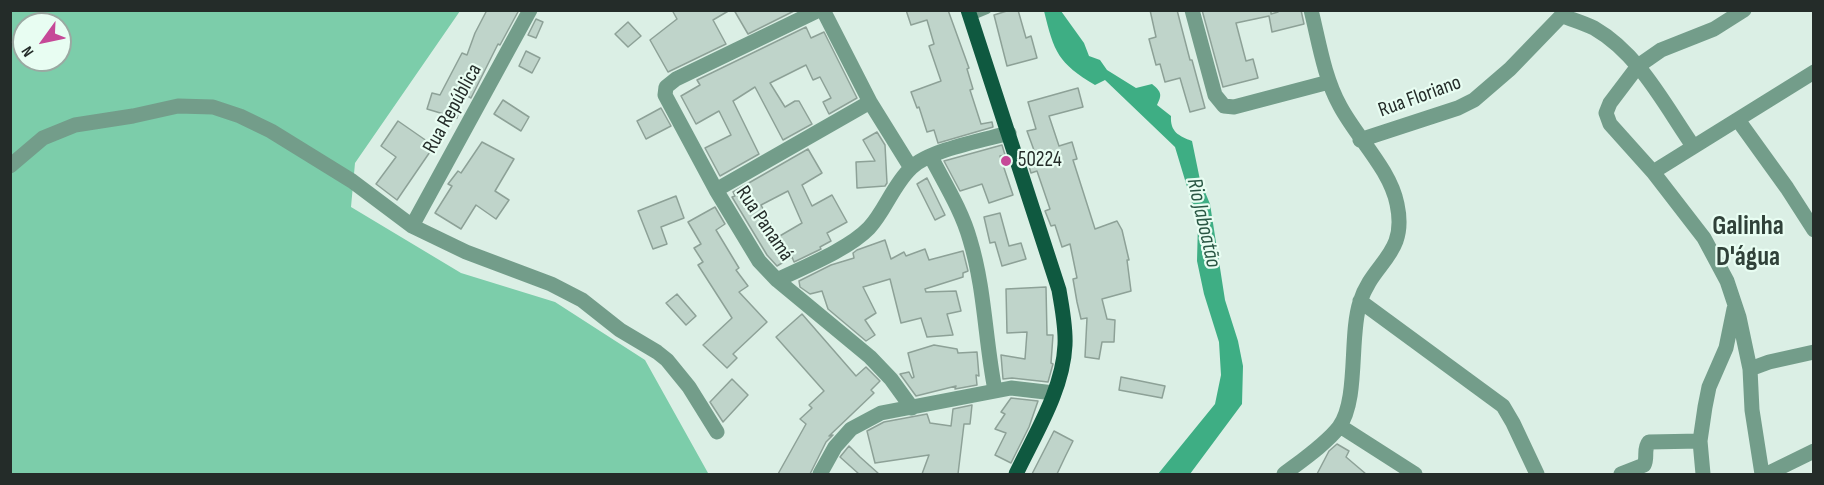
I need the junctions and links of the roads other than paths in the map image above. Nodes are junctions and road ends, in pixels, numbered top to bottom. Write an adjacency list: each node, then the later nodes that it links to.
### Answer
1 (530, 10): 22 (street, Rua República)
2 (821, 10): 12 (street); 21 (street, Rua Panamá)
3 (987, 10): 8 (lane)
4 (1192, 10): 11 (street)
5 (1311, 10): 11 (street)
6 (1744, 10): 9 (street)
7 (1565, 13): 9 (street); 15 (street, Rua Floriano)
8 (969, 14): 14 (main road)
9 (1638, 66): 16 (street); 20 (street)
10 (1814, 72): 13 (street)
11 (1329, 82): 15 (street)
12 (870, 102): 19 (street); 21 (street)
13 (1738, 120): 16 (street); 23 (street)
14 (1009, 133): 17 (street); 30 (main road)
15 (1360, 140): 25 (street)
16 (1693, 146): 20 (street)
17 (931, 156): 19 (street); 29 (street)
18 (10, 166): 22 (street)
19 (911, 168): 24 (street)
20 (1653, 172): 26 (street)
21 (716, 190): 24 (street, Rua Panamá)
22 (412, 226): 33 (street)
23 (1814, 230)
24 (777, 280): 31 (street, Rua Panamá)
25 (1360, 301): 32 (street); 40 (street)
26 (1735, 304): 28 (street); 34 (street)
27 (1814, 352): 28 (street)
28 (1750, 369): 43 (street)
29 (995, 390): 30 (street); 31 (street)
30 (1054, 393): 37 (main road)
31 (912, 408): 36 (street)
32 (1340, 426): 38 (street); 39 (street)
33 (717, 432)
34 (1700, 441): 41 (street); 42 (street)
35 (1814, 451): 44 (street)
36 (820, 474)
37 (1016, 474)
38 (1284, 474)
39 (1415, 474)
40 (1537, 474)
41 (1621, 474)
42 (1703, 474)
43 (1762, 474)
44 (1767, 474)

